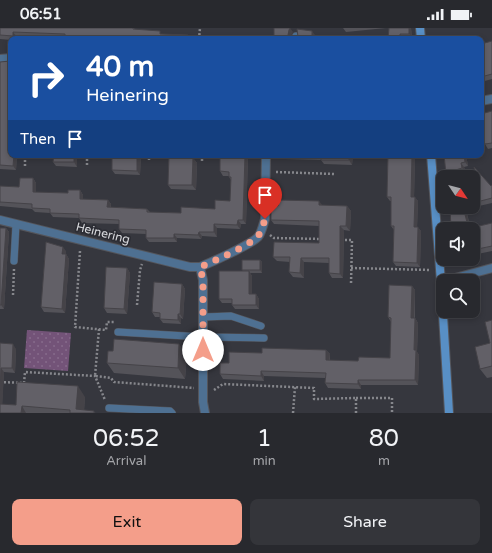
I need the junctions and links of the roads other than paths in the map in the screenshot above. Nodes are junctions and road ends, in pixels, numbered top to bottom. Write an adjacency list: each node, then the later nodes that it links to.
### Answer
1 (266, 158): 6 (street)
2 (431, 158): 8 (street)
3 (0, 220): 4 (street, Heinering)
4 (16, 224): 5 (lane); 6 (street, Heinering)
5 (14, 261)
6 (200, 267): 10 (street)
7 (492, 268): 9 (street)
8 (441, 274)
9 (469, 274)
10 (203, 317): 12 (lane); 14 (street)
11 (445, 318): 19 (street)
12 (261, 326)
13 (118, 332): 14 (lane)
14 (203, 337): 15 (lane); 18 (street)
15 (264, 338)
16 (109, 408): 17 (lane)
17 (172, 413)
18 (205, 413)
19 (449, 413)

